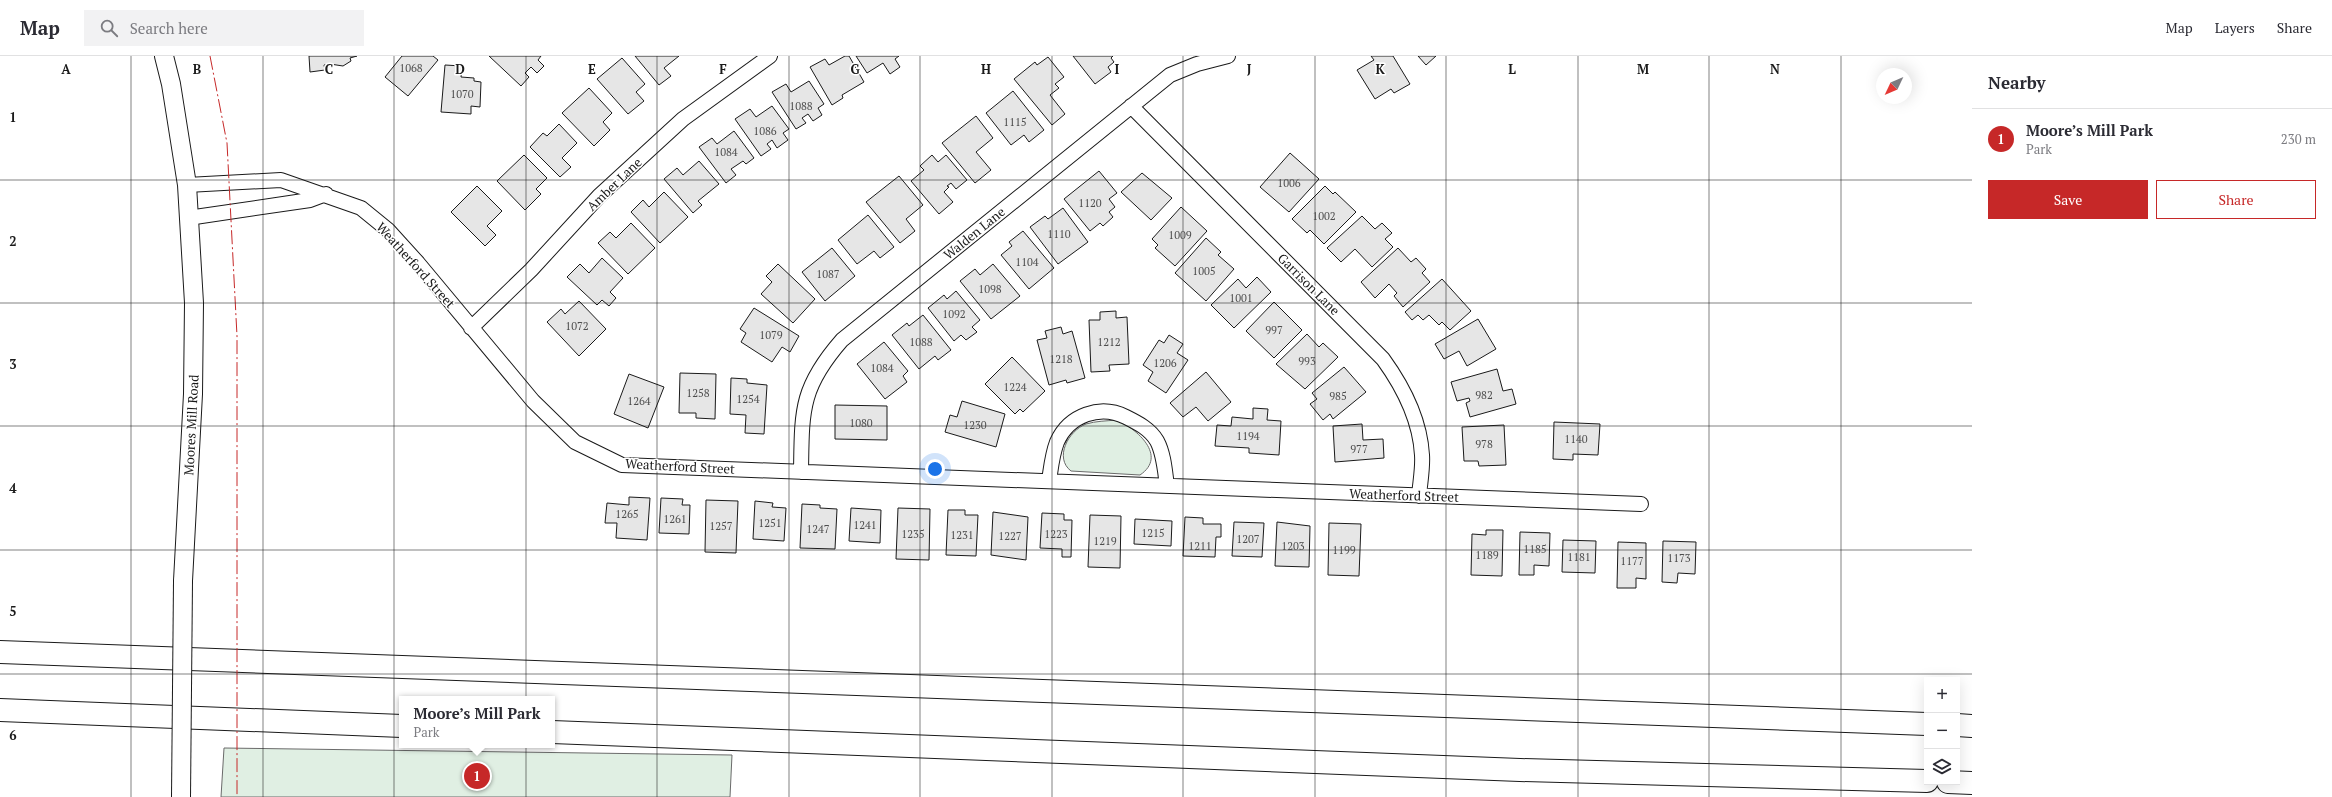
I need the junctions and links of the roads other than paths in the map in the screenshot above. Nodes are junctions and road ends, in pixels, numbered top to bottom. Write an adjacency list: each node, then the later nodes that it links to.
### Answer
1 (164, 56): 5 (street, Moores Mill Road)
2 (770, 56): 8 (street, Amber Lane)
3 (1228, 56): 4 (street, Walden Lane)
4 (1131, 106): 9 (street, Walden Lane); 12 (street, Garrison Lane)
5 (187, 185): 6 (street, Weatherford Street); 7 (street, Moores Mill Road)
6 (326, 194): 7 (street); 8 (street, Weatherford Street)
7 (188, 218): 24 (street, Moores Mill Road, bridge)
8 (471, 328): 9 (street, Weatherford Street)
9 (802, 472): 10 (street, Weatherford Street)
10 (1049, 481): 11 (street, Weatherford Street); 11 (street)
11 (1167, 486): 12 (street, Weatherford Street)
12 (1419, 496): 13 (street, Weatherford Street)
13 (1641, 504)
14 (0, 652): 16 (highway)
15 (0, 710): 18 (highway)
16 (1924, 724)
17 (1960, 725): 19 (highway)
18 (399, 726)
19 (1972, 726)
20 (555, 732): 21 (highway)
21 (1924, 782)
22 (1960, 782): 23 (highway)
23 (1972, 783)
24 (180, 797)

